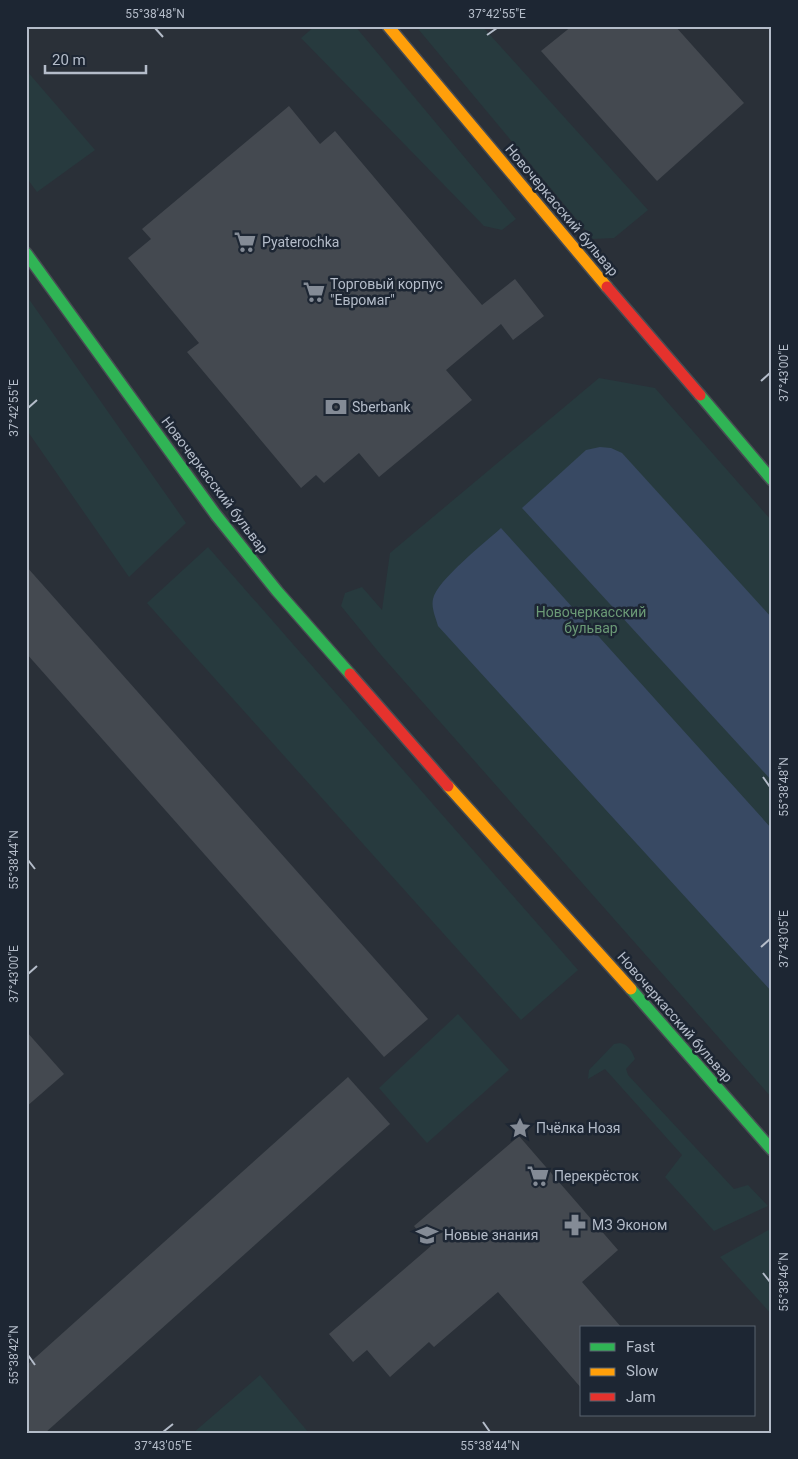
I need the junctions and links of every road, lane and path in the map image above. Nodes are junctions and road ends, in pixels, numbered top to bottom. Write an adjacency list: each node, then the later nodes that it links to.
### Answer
1 (388, 26): 3 (street, Новочеркасский бульвар)
2 (26, 253): 4 (street, Новочеркасский бульвар)
3 (772, 480)
4 (772, 1150)

